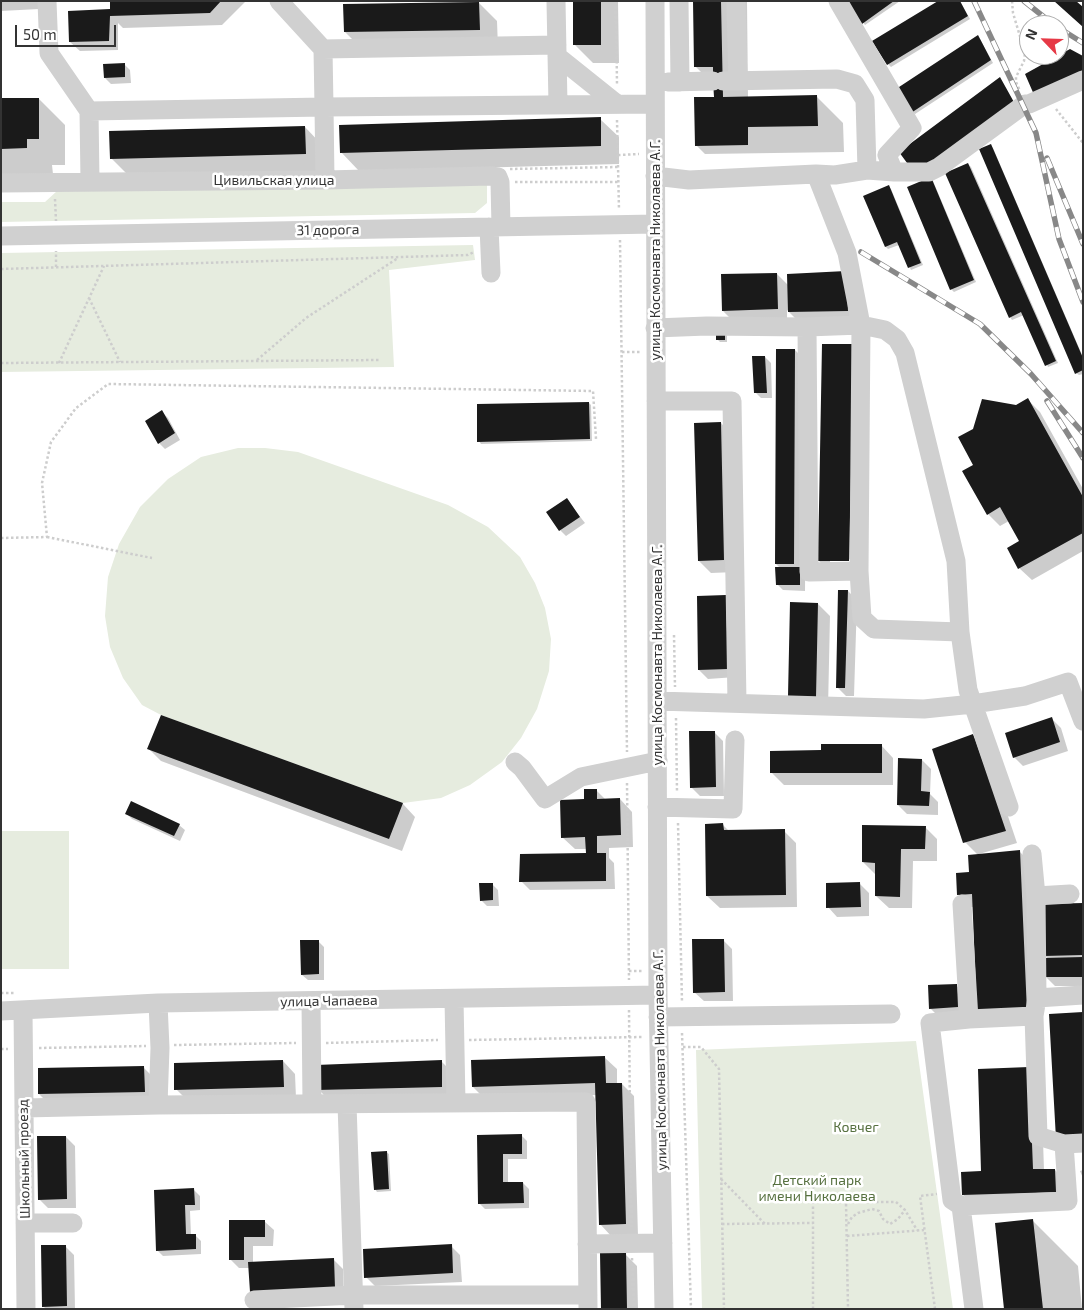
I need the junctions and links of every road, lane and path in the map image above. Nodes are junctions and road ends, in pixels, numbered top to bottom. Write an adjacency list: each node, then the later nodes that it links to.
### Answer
1 (279, 1): 10 (street)
2 (556, 1): 11 (street)
3 (616, 1): 17 (path)
4 (654, 1): 15 (street, улица Космонавта Николаева А.Г.)
5 (679, 1): 14 (street)
6 (736, 1): 13 (street)
7 (838, 1): 25 (street)
8 (1012, 1): 19 (path)
9 (48, 2): 22 (street)
10 (323, 49): 11 (street); 21 (street)
11 (557, 51): 17 (street); 20 (street)
12 (1083, 80): 16 (street)
13 (725, 81): 14 (street); 24 (street)
14 (680, 82): 15 (street)
15 (655, 84): 18 (street, улица Космонавта Николаева А.Г.)
16 (1046, 97): 19 (street); 23 (path)
17 (617, 104): 18 (street); 20 (street); 32 (path)
18 (655, 104): 27 (street, улица Космонавта Николаева А.Г.)
19 (1025, 104): 25 (street)
20 (558, 105): 21 (street)
21 (324, 108): 22 (street); 28 (street)
22 (89, 111): 29 (street)
23 (1083, 143)
24 (867, 170): 25 (street); 26 (street)
25 (894, 172)
26 (816, 174): 27 (street); 43 (street)
27 (655, 176): 33 (street, улица Космонавта Николаева А.Г.)
28 (325, 180): 29 (street, Цивильская улица); 34 (street, Цивильская улица)
29 (90, 181): 30 (street, Цивильская улица)
30 (55, 182): 31 (street, Цивильская улица); 35 (path)
31 (1, 183)
32 (619, 224): 33 (street, 31 дорога); 34 (street, 31 дорога); 66 (path)
33 (655, 224): 45 (street, улица Космонавта Николаева А.Г.)
34 (493, 232): 35 (street, 31 дорога); 37 (path); 41 (street)
35 (56, 235): 36 (street, 31 дорога); 39 (path)
36 (1, 236)
37 (399, 257): 38 (path); 47 (path)
38 (104, 266): 39 (path); 42 (path)
39 (56, 267): 40 (path)
40 (1, 269)
41 (491, 273)
42 (89, 298): 48 (path); 50 (path)
43 (861, 325): 44 (street); 56 (street); 57 (street)
44 (807, 327): 45 (street); 56 (street)
45 (655, 328): 51 (street, улица Космонавта Николаева А.Г.)
46 (380, 360): 47 (path)
47 (256, 361): 48 (path)
48 (120, 362): 50 (path)
49 (1, 363): 50 (path)
50 (59, 363)
51 (656, 401): 59 (street, улица Космонавта Николаева А.Г.); 60 (street)
52 (596, 439): 53 (path)
53 (47, 537): 54 (path); 55 (path)
54 (1, 538)
55 (152, 558)
56 (859, 571): 57 (street)
57 (960, 632): 61 (street)
58 (1076, 678): 61 (street); 62 (street)
59 (657, 701): 60 (street); 64 (street, улица Космонавта Николаева А.Г.)
60 (737, 703): 61 (street)
61 (973, 704): 67 (street)
62 (1083, 721)
63 (735, 740): 68 (street)
64 (658, 761): 66 (street); 68 (street, улица Космонавта Николаева А.Г.)
65 (515, 762): 66 (street)
66 (627, 767): 73 (path)
67 (1009, 807)
68 (658, 808): 74 (street, улица Космонавта Николаева А.Г.)
69 (1032, 854): 71 (street)
70 (1070, 894): 71 (street)
71 (1036, 896): 79 (street)
72 (962, 904): 84 (street)
73 (629, 995): 74 (street, улица Чапаева); 76 (street, улица Чапаева); 109 (path)
74 (658, 995): 83 (street, улица Космонавта Николаева А.Г.)
75 (1083, 995): 79 (street)
76 (454, 999): 77 (street, улица Чапаева); 86 (street)
77 (311, 1001): 78 (street, улица Чапаева); 87 (street)
78 (158, 1003): 80 (street, улица Чапаева); 89 (street)
79 (1036, 1008): 84 (street); 92 (street)
80 (23, 1010): 81 (street, улица Чапаева); 90 (street, Школьный проезд)
81 (1, 1011)
82 (891, 1014): 83 (street)
83 (658, 1017): 108 (street, улица Космонавта Николаева А.Г.)
84 (969, 1019): 95 (street)
85 (683, 1047): 93 (path)
86 (456, 1103): 88 (street); 110 (street)
87 (312, 1104): 88 (street); 89 (street)
88 (347, 1104): 112 (street)
89 (158, 1105): 90 (street)
90 (24, 1108): 99 (street, Школьный проезд)
91 (1083, 1143): 92 (street)
92 (1064, 1144): 95 (street)
93 (722, 1179): 102 (path); 103 (path)
94 (813, 1184): 96 (path)
95 (956, 1199): 106 (path); 121 (street)
96 (813, 1202): 97 (path); 101 (path)
97 (846, 1202): 98 (path); 104 (path)
98 (905, 1210): 104 (path); 105 (path)
99 (25, 1223): 100 (street); 114 (street, Школьный проезд)
100 (73, 1223)
101 (813, 1223): 103 (path); 118 (path)
102 (722, 1224): 103 (path); 117 (path)
103 (765, 1224)
104 (847, 1225): 107 (path)
105 (917, 1230): 106 (path); 107 (path)
106 (924, 1230): 120 (path)
107 (847, 1236): 119 (path)
108 (663, 1242): 109 (street); 116 (street, улица Космонавта Николаева А.Г.)
109 (631, 1243): 110 (street); 115 (path)
110 (587, 1244): 113 (street)
111 (254, 1300): 112 (street)
112 (354, 1302): 113 (street)
113 (588, 1302)
114 (26, 1309)
115 (634, 1309)
116 (664, 1309)
117 (724, 1309)
118 (813, 1309)
119 (848, 1309)
120 (935, 1309)
121 (974, 1309)

